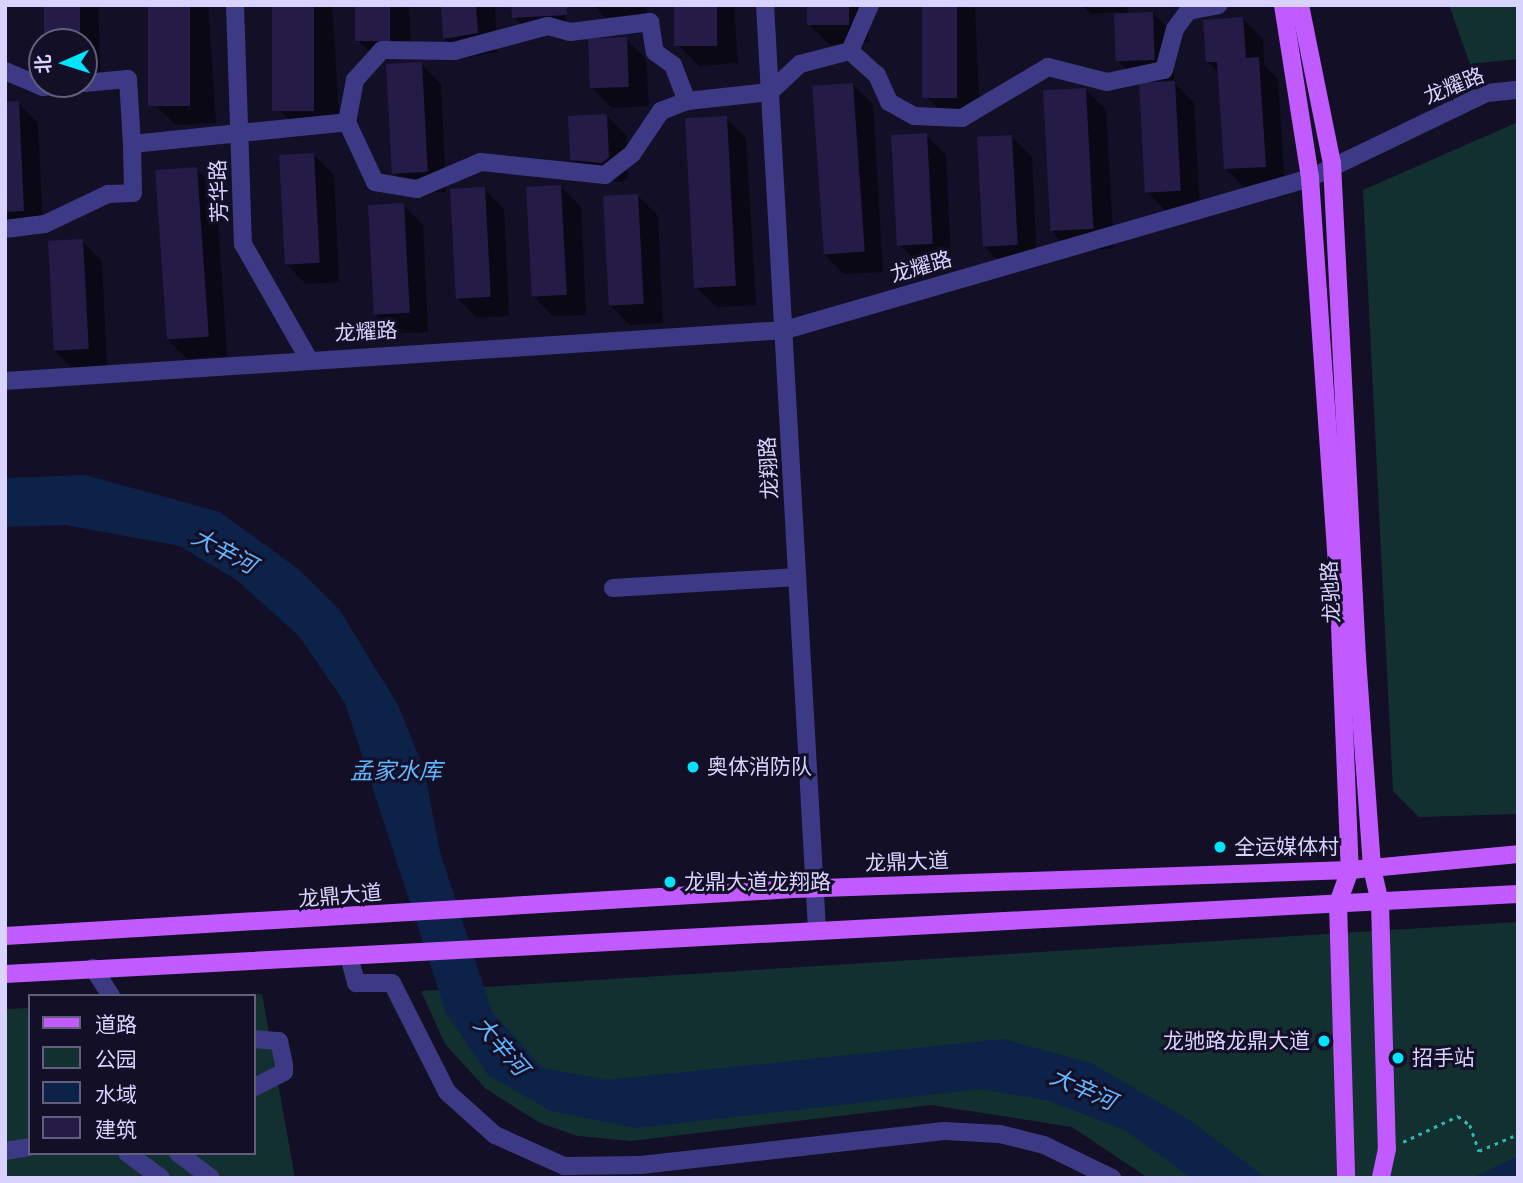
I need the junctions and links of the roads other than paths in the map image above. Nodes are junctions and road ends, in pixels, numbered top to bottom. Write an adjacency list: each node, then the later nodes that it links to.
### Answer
1 (235, 5): 16 (street, 芳华路)
2 (765, 5): 13 (street, 龙翔路)
3 (870, 5): 8 (street)
4 (1218, 5): 7 (street)
5 (1283, 5): 19 (main road, 龙驰路)
6 (1300, 5): 18 (main road, 龙驰路)
7 (1186, 8): 8 (street)
8 (850, 51): 13 (street)
9 (5, 71): 10 (street)
10 (28, 81)
11 (98, 82): 17 (street)
12 (1518, 90): 18 (street, 龙耀路)
13 (771, 92): 14 (street); 21 (street, 龙翔路)
14 (687, 101): 15 (street); 15 (street)
15 (347, 122): 16 (street)
16 (240, 135): 17 (street); 22 (street, 芳华路)
17 (132, 144): 20 (street)
18 (1332, 164): 19 (street, 龙耀路); 27 (main road, 龙驰路)
19 (1310, 178): 21 (street, 龙耀路); 28 (main road, 龙驰路)
20 (5, 229)
21 (785, 330): 22 (street, 龙耀路); 24 (street, 龙翔路)
22 (308, 358): 23 (street, 龙耀路)
23 (5, 381)
24 (797, 577): 25 (street); 29 (street, 龙翔路)
25 (613, 588)
26 (1518, 854): 27 (main road, 龙鼎大道)
27 (1372, 868): 28 (main road, 龙鼎大道); 32 (main road, 龙驰路)
28 (1350, 870): 29 (main road, 龙鼎大道); 31 (main road, 龙驰路)
29 (814, 889): 33 (street, 龙翔路); 34 (main road, 龙鼎大道)
30 (1518, 894): 32 (main road)
31 (1338, 903): 32 (main road); 33 (main road); 45 (main road, 龙驰路)
32 (1380, 903): 46 (main road, 龙驰路)
33 (817, 929): 35 (main road)
34 (5, 936)
35 (351, 960): 36 (main road); 49 (street)
36 (93, 968): 37 (main road); 38 (street)
37 (5, 974)
38 (110, 994)
39 (256, 1039): 40 (street)
40 (256, 1086)
41 (28, 1147): 42 (street)
42 (5, 1151)
43 (130, 1155): 47 (street)
44 (181, 1155): 48 (street)
45 (1346, 1175)
46 (1381, 1175)
47 (161, 1178)
48 (211, 1178)
49 (1112, 1178)

